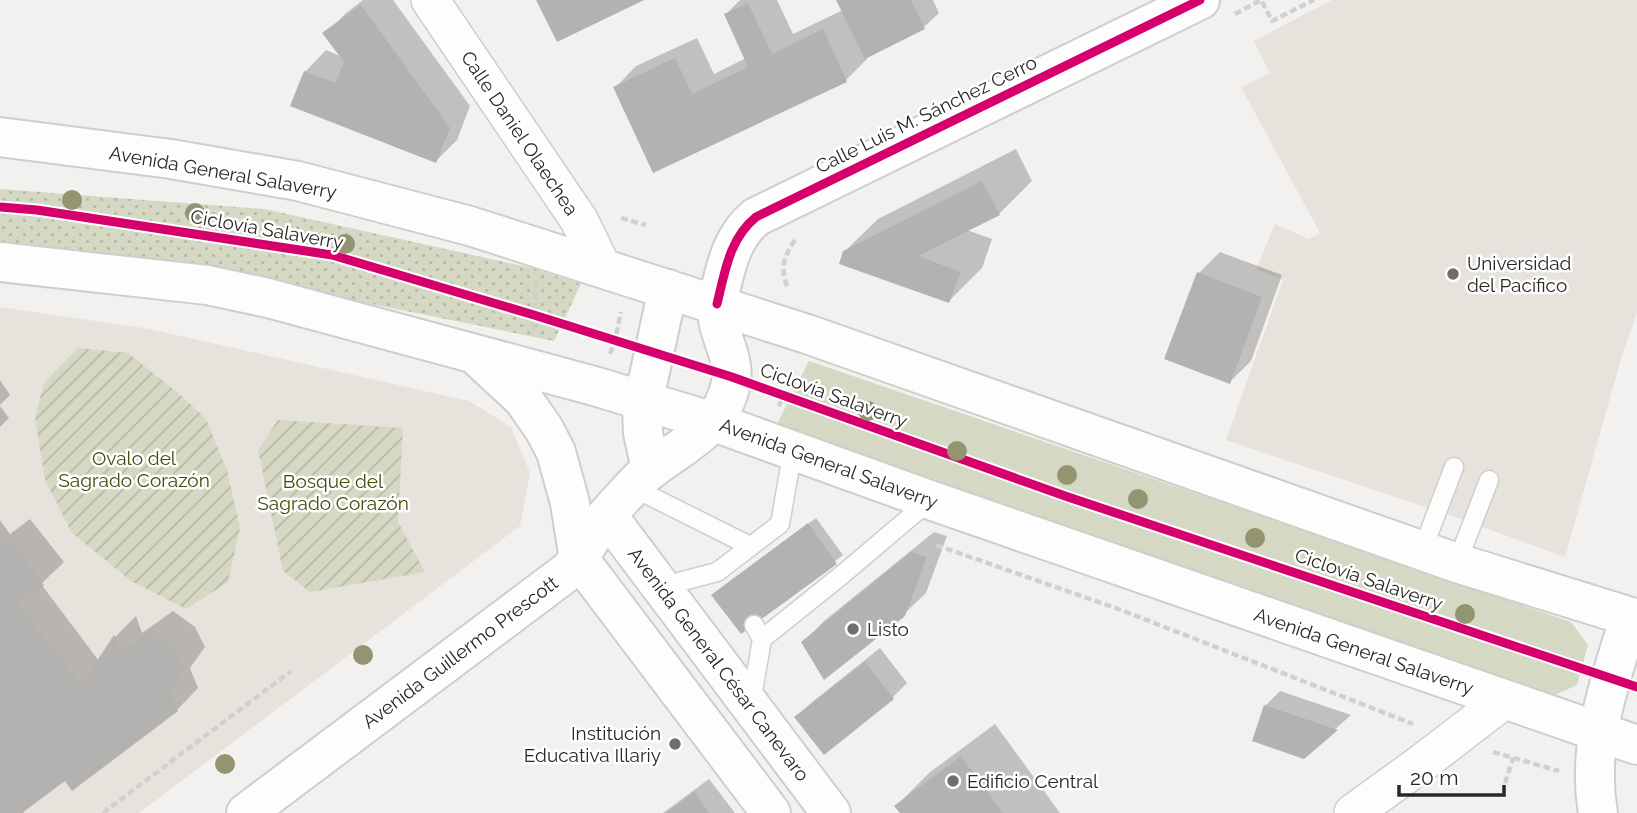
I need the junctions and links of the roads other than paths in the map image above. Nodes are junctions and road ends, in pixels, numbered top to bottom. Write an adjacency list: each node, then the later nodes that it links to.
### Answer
1 (430, 0): 5 (street, Calle Daniel Olaechea)
2 (1199, 0): 7 (main road, Calle Luis M. Sánchez Cerro)
3 (0, 137): 5 (main road, Avenida General Salaverry)
4 (0, 262): 8 (main road, Avenida General Salaverry)
5 (603, 269): 6 (main road, Avenida General Salaverry)
6 (668, 289): 7 (main road, Avenida General Salaverry); 9 (main road)
7 (717, 304): 10 (main road, Avenida Guillermo Prescott); 18 (main road, Avenida General Salaverry)
8 (475, 355): 9 (main road, Avenida General Salaverry); 19 (main road)
9 (643, 400): 10 (main road, Avenida General Salaverry); 13 (main road)
10 (714, 422): 11 (main road, Avenida General Salaverry); 13 (main road, Avenida Guillermo Prescott)
11 (793, 449): 15 (main road, Avenida General Salaverry); 17 (lane)
12 (1454, 467): 18 (lane)
13 (642, 478): 16 (main road, Avenida Guillermo Prescott); 17 (lane)
14 (1489, 480): 18 (lane)
15 (930, 500): 22 (main road, Avenida General Salaverry); 23 (lane)
16 (607, 515): 19 (main road, Avenida Guillermo Prescott); 20 (main road, Avenida General César Canevaro)
17 (750, 546): 20 (lane)
18 (1439, 557): 21 (main road, Avenida General Salaverry)
19 (579, 559): 27 (main road, Avenida Guillermo Prescott); 28 (main road)
20 (660, 587): 23 (main road, Avenida General César Canevaro)
21 (1633, 618): 24 (main road)
22 (1504, 699): 24 (main road, Avenida General Salaverry); 30 (street)
23 (751, 707): 29 (main road, Avenida General César Canevaro)
24 (1598, 732): 25 (main road, Avenida General Salaverry); 26 (main road)
25 (1637, 745)
26 (1596, 797)
27 (246, 813)
28 (771, 813)
29 (831, 813)
30 (1353, 813)

